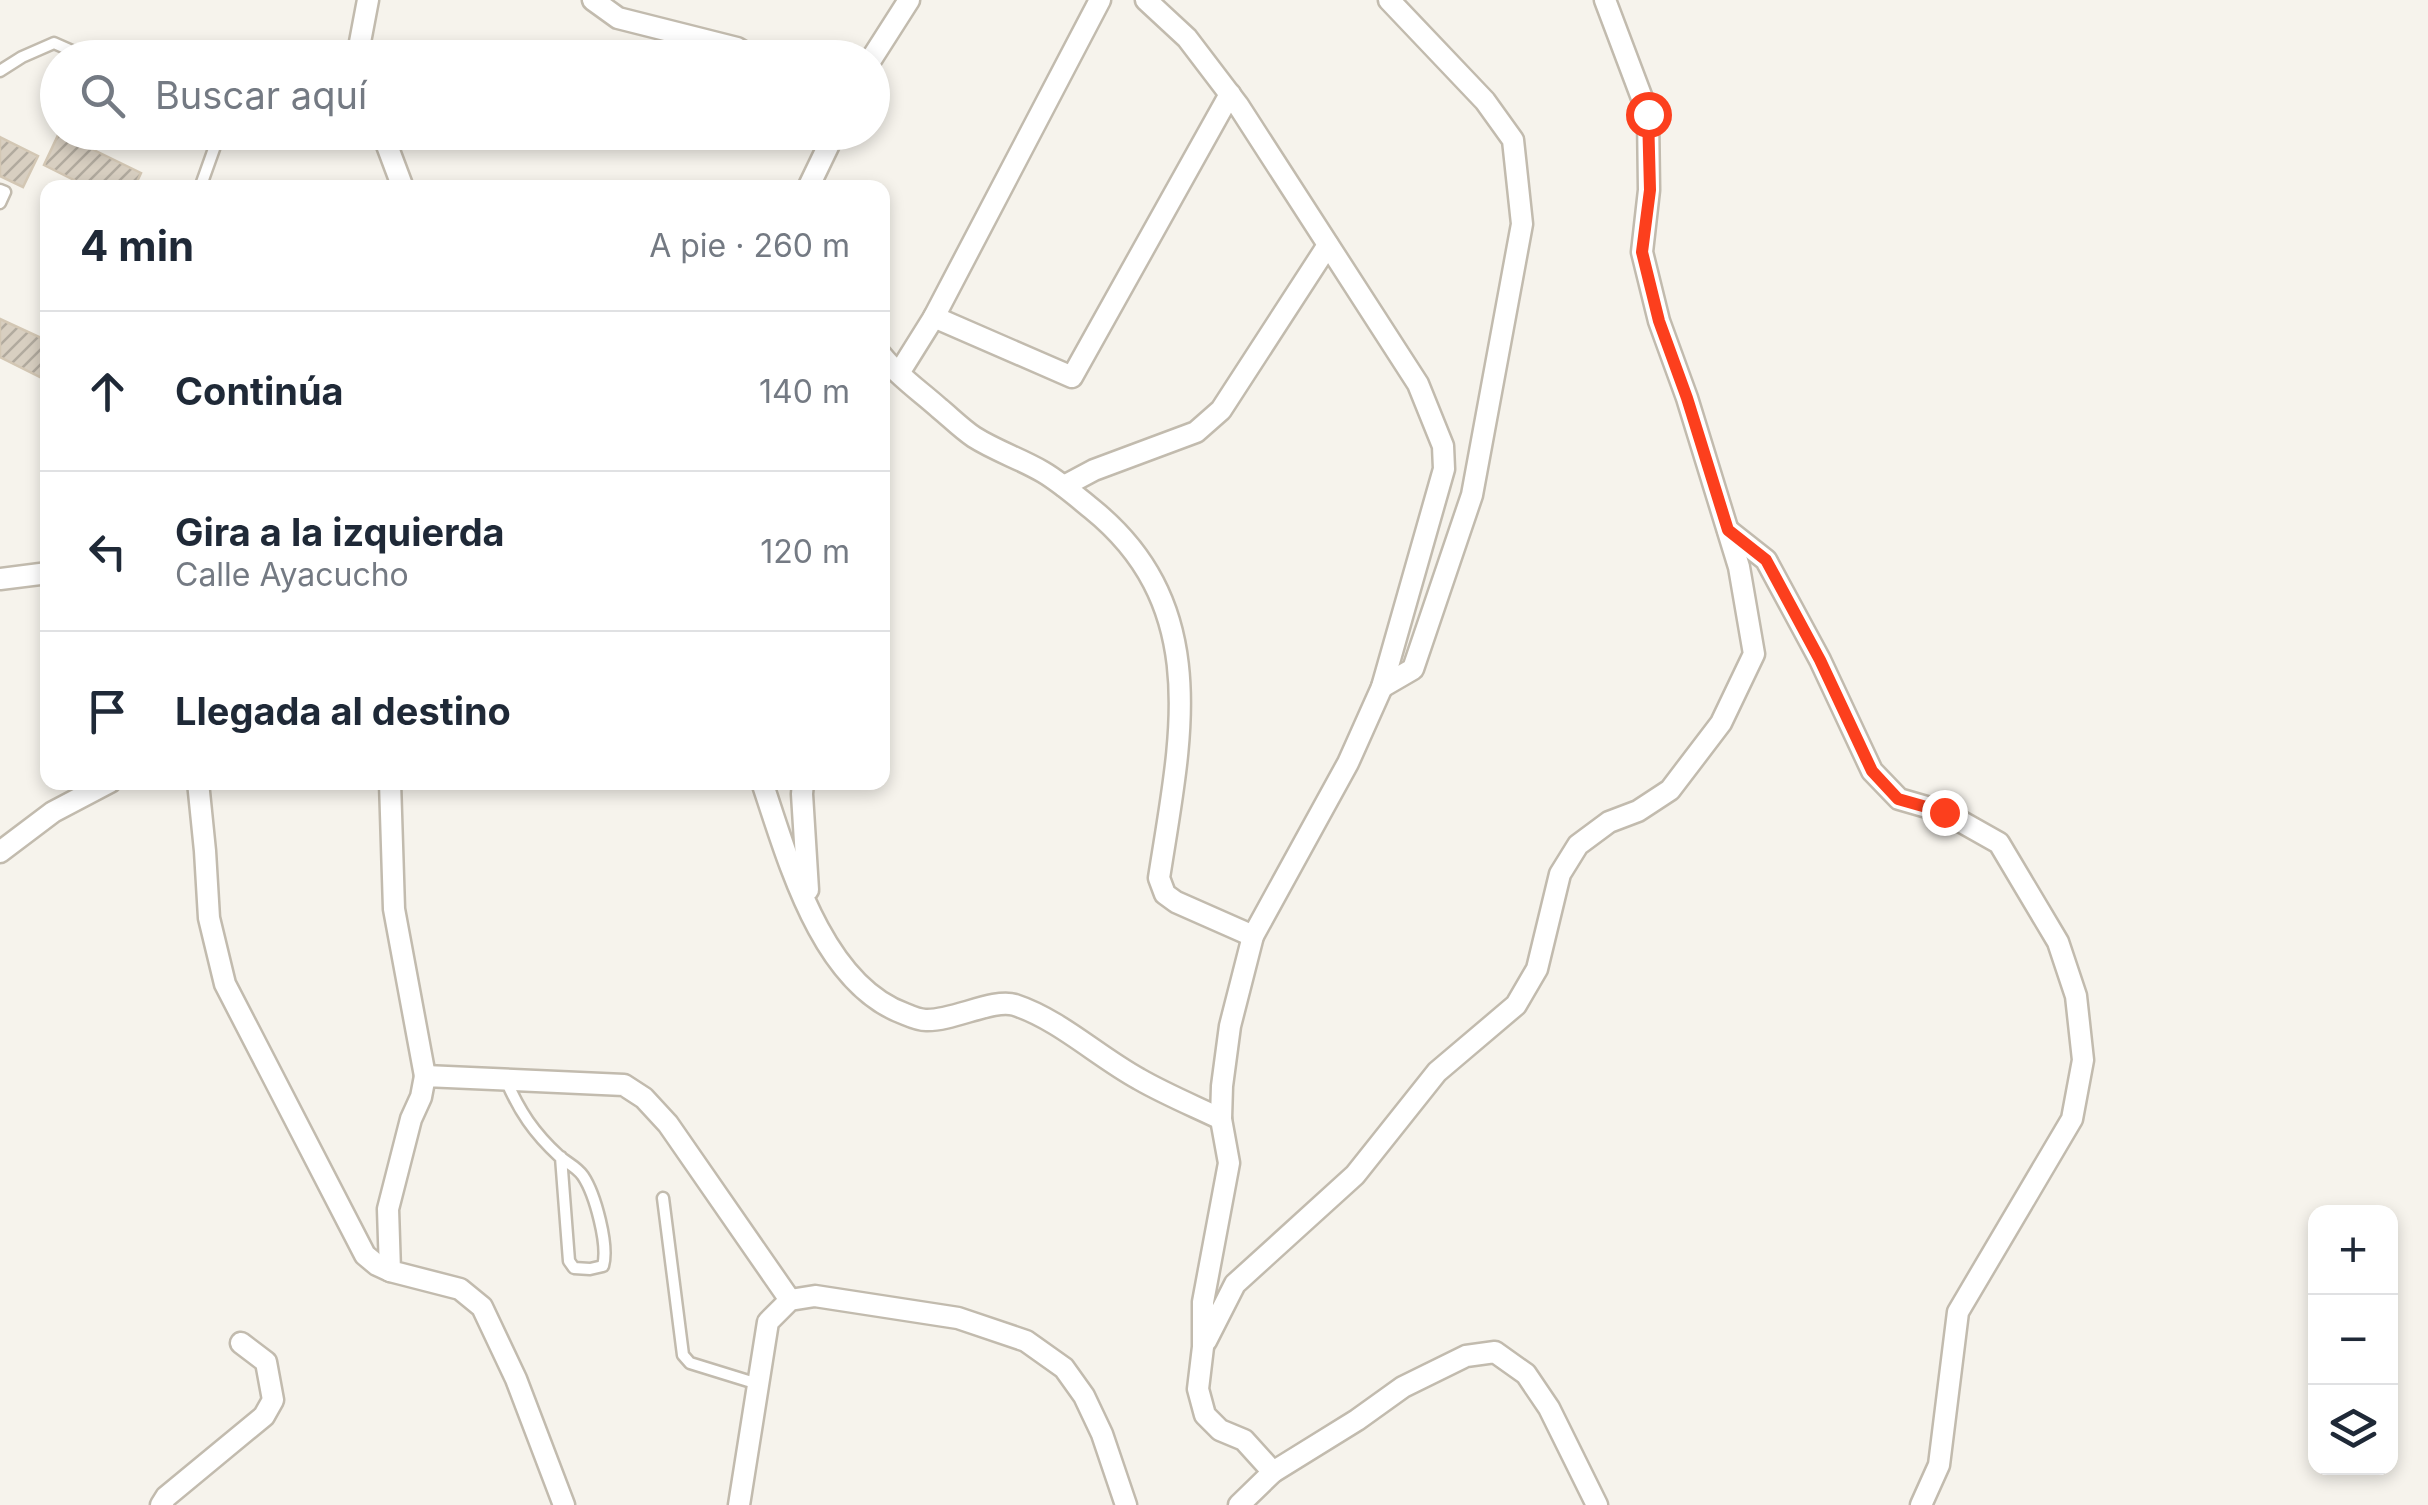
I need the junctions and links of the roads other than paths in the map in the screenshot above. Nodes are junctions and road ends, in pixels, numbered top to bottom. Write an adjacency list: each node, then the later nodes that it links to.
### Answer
1 (368, 0): 8 (street)
2 (593, 0): 9 (street)
3 (909, 0): 10 (street)
4 (1100, 0): 23 (street)
5 (1146, 0): 13 (street)
6 (1389, 0): 30 (street)
7 (1604, 0): 27 (street)
8 (360, 40)
9 (705, 40)
10 (883, 40)
11 (40, 50): 12 (lane)
12 (0, 72)
13 (1230, 94): 22 (street); 23 (street)
14 (214, 150): 17 (lane)
15 (389, 150): 18 (street)
16 (826, 150): 19 (street)
17 (203, 180)
18 (400, 180)
19 (812, 180)
20 (0, 190): 21 (lane)
21 (0, 203)
22 (1328, 245): 26 (street); 30 (street)
23 (934, 317): 25 (street)
24 (890, 364): 25 (street)
25 (899, 373): 26 (street)
26 (1064, 486): 38 (street)
27 (1728, 530): 47 (street); 56 (street)
28 (40, 575): 29 (street)
29 (0, 579)
30 (1382, 687): 38 (street)
31 (95, 790): 36 (street)
32 (199, 790): 44 (street)
33 (390, 790): 39 (street)
34 (765, 790): 37 (street)
35 (803, 790): 37 (street)
36 (0, 852)
37 (809, 907): 41 (street)
38 (1253, 936): 41 (street)
39 (425, 1076): 40 (street); 44 (street)
40 (506, 1079): 42 (lane); 45 (street)
41 (1221, 1119): 47 (street)
42 (561, 1157): 42 (lane)
43 (662, 1198): 48 (lane)
44 (390, 1271): 51 (street)
45 (790, 1300): 48 (street); 53 (street)
46 (241, 1344): 50 (street)
47 (1203, 1347): 49 (street)
48 (758, 1384): 52 (street)
49 (1272, 1472): 54 (street); 55 (street)
50 (161, 1505)
51 (564, 1505)
52 (739, 1505)
53 (1126, 1505)
54 (1239, 1505)
55 (1597, 1505)
56 (1921, 1505)

